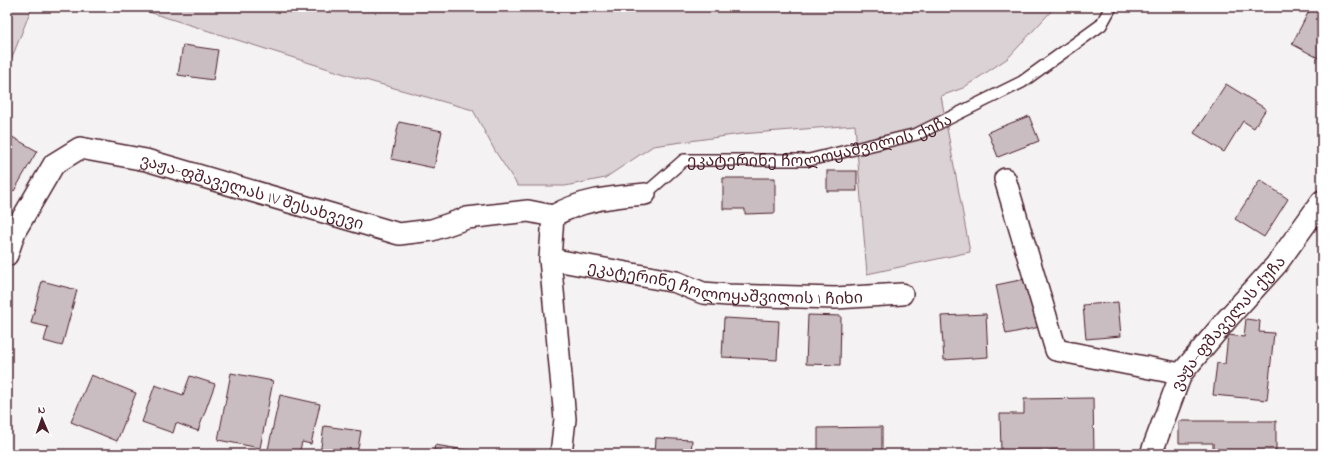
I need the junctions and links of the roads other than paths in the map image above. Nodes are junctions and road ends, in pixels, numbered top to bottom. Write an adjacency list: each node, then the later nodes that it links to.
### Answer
1 (1111, 7): 3 (lane, ეკატერინე ჩოლოყაშვილის ქუჩა)
2 (1006, 179): 9 (street)
3 (645, 194): 5 (street, ეკატერინე ჩოლოყაშვილის ქუჩა)
4 (1322, 201): 9 (street, ვაჟა-ფშაველას ქუჩა)
5 (553, 216): 6 (street, ვაჟა-ფშაველას IV შესახვევი); 7 (street)
6 (7, 255)
7 (550, 258): 8 (street, ეკატერინე ჩოლოყაშვილის I ჩიხი); 10 (street)
8 (902, 294)
9 (1181, 374): 11 (street, ვაჟა-ფშაველას ქუჩა)
10 (561, 454)
11 (1151, 454)

